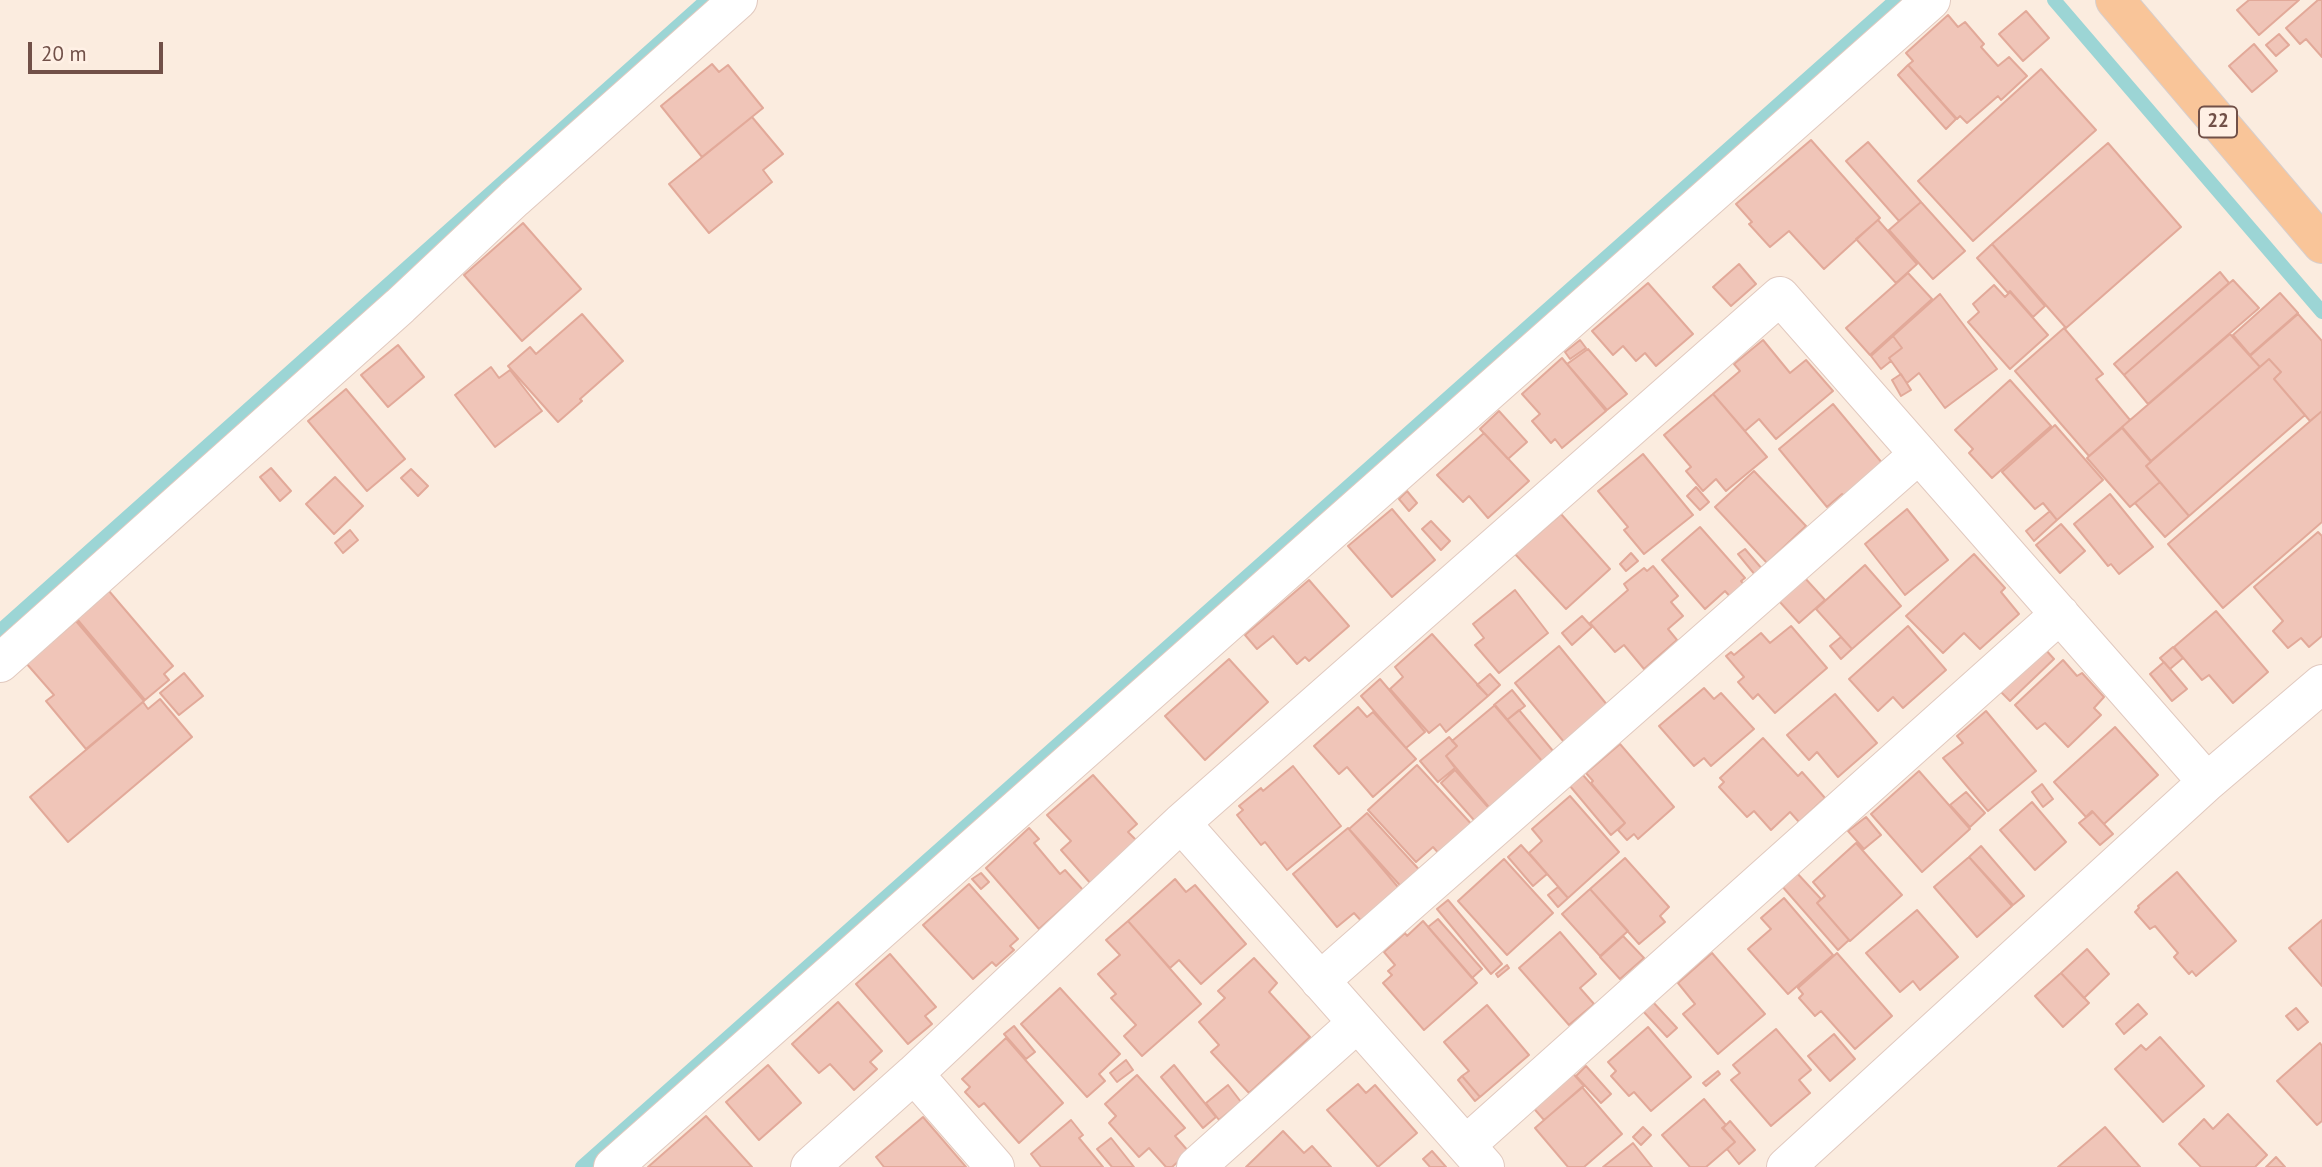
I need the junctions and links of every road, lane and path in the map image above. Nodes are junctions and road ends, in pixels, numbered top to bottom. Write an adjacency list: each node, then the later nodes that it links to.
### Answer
1 (738, 0): 7 (street)
2 (1931, 0): 15 (street)
3 (2115, 0): 4 (main road, 22)
4 (2322, 244)
5 (1919, 454): 6 (street); 10 (street); 11 (street)
6 (2060, 614): 9 (street); 14 (street)
7 (0, 663)
8 (2322, 684): 9 (street)
9 (2207, 782): 19 (street)
10 (1181, 823): 11 (street); 13 (street)
11 (1320, 981): 12 (street)
12 (1357, 1023): 14 (street); 18 (street)
13 (914, 1074): 16 (street); 17 (street)
14 (1476, 1156)
15 (613, 1167)
16 (810, 1167)
17 (995, 1167)
18 (1196, 1167)
19 (1786, 1167)

